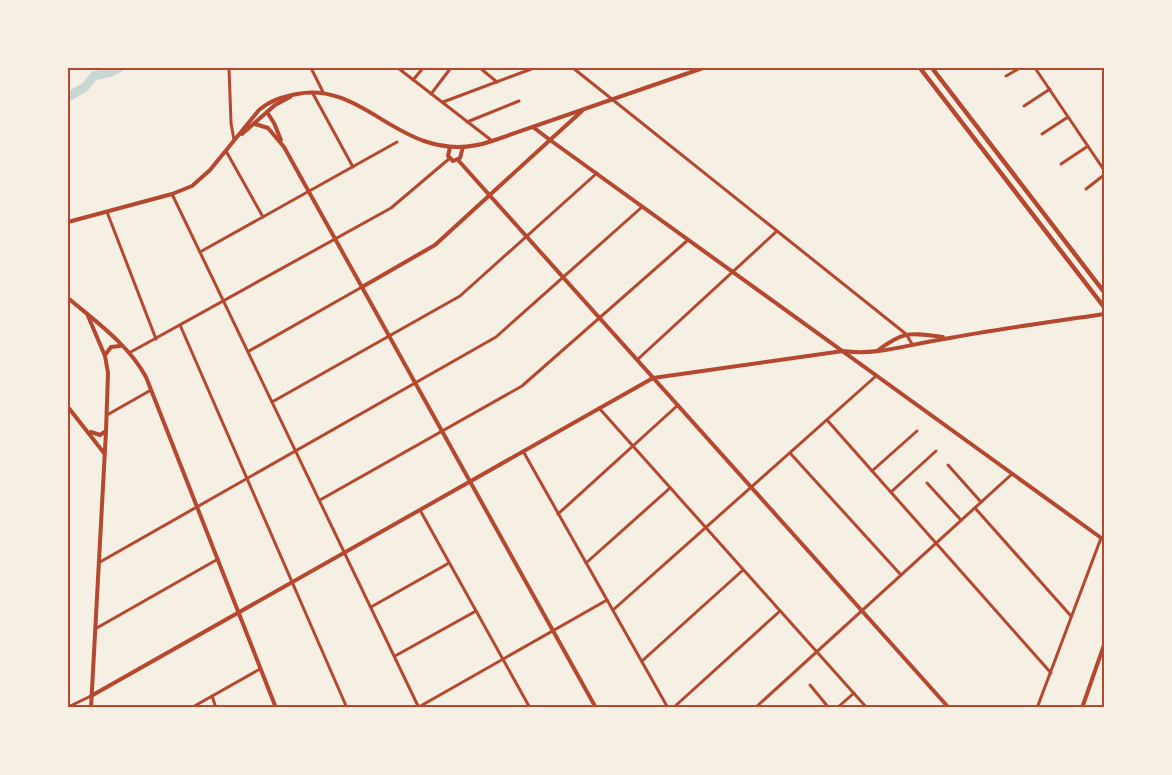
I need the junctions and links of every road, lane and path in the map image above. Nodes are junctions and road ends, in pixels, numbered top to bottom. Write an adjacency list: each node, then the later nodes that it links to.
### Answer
1 (229, 68): 34 (street)
2 (311, 68): 19 (street)
3 (398, 68): 15 (street)
4 (423, 68): 15 (street)
5 (480, 68): 16 (street)
6 (534, 68): 16 (street)
7 (573, 68): 22 (street)
8 (703, 68): 22 (street)
9 (920, 68): 44 (main road)
10 (932, 68): 42 (main road)
11 (1020, 68): 14 (street)
12 (1035, 68): 17 (street)
13 (450, 69): 21 (street)
14 (1006, 76)
15 (413, 80): 21 (street)
16 (497, 82): 24 (street)
17 (1050, 89): 25 (street); 29 (street)
18 (312, 92): 19 (street); 20 (street); 50 (street)
19 (323, 92): 40 (street)
20 (295, 94): 27 (street); 28 (street)
21 (431, 94): 24 (street)
22 (612, 99): 26 (street); 62 (street)
23 (519, 101): 30 (street)
24 (442, 102): 30 (street)
25 (1024, 106)
26 (585, 109): 32 (street); 35 (street)
27 (267, 112): 28 (street); 31 (street); 39 (street)
28 (253, 116): 34 (street)
29 (1069, 117): 33 (street); 38 (street)
30 (467, 122): 36 (street)
31 (255, 124): 34 (street); 39 (street)
32 (532, 127): 35 (street); 36 (street)
33 (1042, 134)
34 (235, 140): 43 (street)
35 (550, 140): 52 (street); 57 (street)
36 (492, 141): 41 (street)
37 (397, 142): 50 (street)
38 (1088, 146): 49 (street); 51 (street)
39 (284, 147): 55 (street)
40 (450, 147): 41 (street); 46 (street)
41 (463, 147): 47 (street)
42 (994, 148): 44 (main road); 45 (main road)
43 (226, 151): 56 (street); 60 (street)
44 (987, 154): 48 (main road)
45 (1000, 157): 48 (main road); 69 (main road)
46 (450, 158): 47 (street); 64 (street)
47 (458, 160): 57 (street)
48 (993, 162): 71 (main road)
49 (1061, 164)
50 (353, 167): 55 (street)
51 (1104, 170)
52 (597, 174): 58 (street); 63 (street)
53 (1104, 175): 54 (street)
54 (1086, 189)
55 (309, 192): 60 (street); 64 (street)
56 (172, 194): 59 (street); 66 (street)
57 (490, 195): 63 (street); 70 (street)
58 (642, 207): 65 (street); 68 (street)
59 (107, 212): 61 (street); 83 (street)
60 (262, 217): 66 (street)
61 (68, 222)
62 (777, 231): 67 (street); 80 (street)
63 (526, 236): 68 (street); 81 (street)
64 (335, 239): 70 (street); 74 (street)
65 (688, 240): 67 (street); 78 (street)
66 (200, 252): 74 (street)
67 (733, 272): 86 (street); 91 (street)
68 (563, 278): 78 (street); 94 (street)
69 (1100, 286): 71 (main road); 72 (main road)
70 (362, 287): 81 (street); 88 (street)
71 (1093, 292): 75 (main road)
72 (1104, 292)
73 (68, 299): 77 (street)
74 (224, 301): 79 (street); 88 (street)
75 (1104, 307)
76 (1104, 314): 82 (street)
77 (87, 315): 85 (street); 90 (street)
78 (600, 318): 91 (street); 104 (street)
79 (180, 325): 83 (street); 115 (street)
80 (906, 334): 82 (street); 84 (street); 87 (street)
81 (389, 336): 94 (street); 96 (street)
82 (947, 338): 84 (street)
83 (156, 339): 89 (street)
84 (912, 344): 87 (street)
85 (122, 346): 89 (street); 90 (street)
86 (843, 351): 87 (street); 92 (street); 93 (street)
87 (877, 351)
88 (248, 352): 96 (street)
89 (129, 353): 95 (street)
90 (105, 356): 100 (street)
91 (637, 360): 93 (street)
92 (877, 376): 101 (street); 114 (street)
93 (653, 378): 97 (street); 99 (street)
94 (416, 384): 104 (street); 107 (street)
95 (151, 390): 100 (street); 123 (street)
96 (272, 402): 107 (street)
97 (678, 405): 106 (street); 118 (street)
98 (68, 407): 102 (street)
99 (599, 408): 106 (street); 108 (street)
100 (107, 415): 103 (street)
101 (827, 420): 110 (street); 113 (street)
102 (88, 430): 103 (street); 111 (street)
103 (106, 431): 111 (street)
104 (442, 431): 116 (street); 121 (street)
105 (917, 431): 113 (street)
106 (632, 446): 119 (street); 126 (street)
107 (296, 451): 115 (street); 121 (street)
108 (523, 451): 116 (street); 126 (street)
109 (936, 451): 120 (street)
110 (790, 453): 118 (street); 137 (street)
111 (105, 454): 133 (street)
112 (948, 465): 122 (street)
113 (872, 471): 120 (street)
114 (1012, 474): 122 (street); 129 (street)
115 (247, 479): 123 (street); 138 (street)
116 (470, 481): 125 (street); 148 (street)
117 (927, 483): 127 (street)
118 (751, 487): 128 (street); 142 (street)
119 (670, 488): 128 (street); 135 (street)
120 (891, 492): 130 (street)
121 (320, 500): 131 (street)
122 (981, 502): 124 (street)
123 (197, 507): 132 (street); 133 (street)
124 (975, 508): 127 (street); 146 (street)
125 (420, 510): 131 (street); 134 (street)
126 (558, 514): 135 (street)
127 (961, 520): 130 (street)
128 (706, 528): 136 (street); 141 (street)
129 (1103, 539): 146 (street)
130 (936, 543): 137 (street); 155 (street)
131 (345, 552): 138 (street); 140 (street)
132 (218, 559): 145 (street); 147 (street)
133 (99, 563): 147 (street)
134 (449, 563): 140 (street); 143 (street)
135 (586, 563): 139 (street)
136 (743, 569): 144 (street); 153 (street)
137 (901, 575): 142 (street)
138 (292, 582): 145 (street); 167 (street)
139 (607, 600): 141 (street); 148 (street)
140 (371, 606): 151 (street)
141 (613, 610): 153 (street)
142 (862, 610): 150 (street); 175 (street)
143 (476, 611): 151 (street); 152 (street)
144 (780, 611): 150 (street); 170 (street)
145 (239, 612): 154 (street); 158 (street)
146 (1071, 616): 155 (street)
147 (95, 629): 158 (street)
148 (553, 631): 152 (street); 168 (street)
149 (1104, 645): 177 (street)
150 (817, 651): 157 (street); 171 (street)
151 (395, 656): 161 (street)
152 (503, 659): 161 (street); 162 (street)
153 (642, 661): 169 (street)
154 (261, 668): 159 (street); 166 (street)
155 (1051, 673): 176 (street)
156 (810, 686): 172 (street)
157 (854, 693): 173 (street); 174 (street)
158 (91, 696): 160 (street); 163 (street)
159 (212, 696): 164 (street); 165 (street)
160 (68, 707)
161 (418, 707)
162 (530, 707)
163 (91, 708)
164 (191, 708)
165 (216, 708)
166 (276, 708)
167 (347, 708)
168 (596, 708)
169 (668, 708)
170 (673, 708)
171 (755, 708)
172 (829, 708)
173 (837, 708)
174 (867, 708)
175 (949, 708)
176 (1037, 708)
177 (1082, 708)

